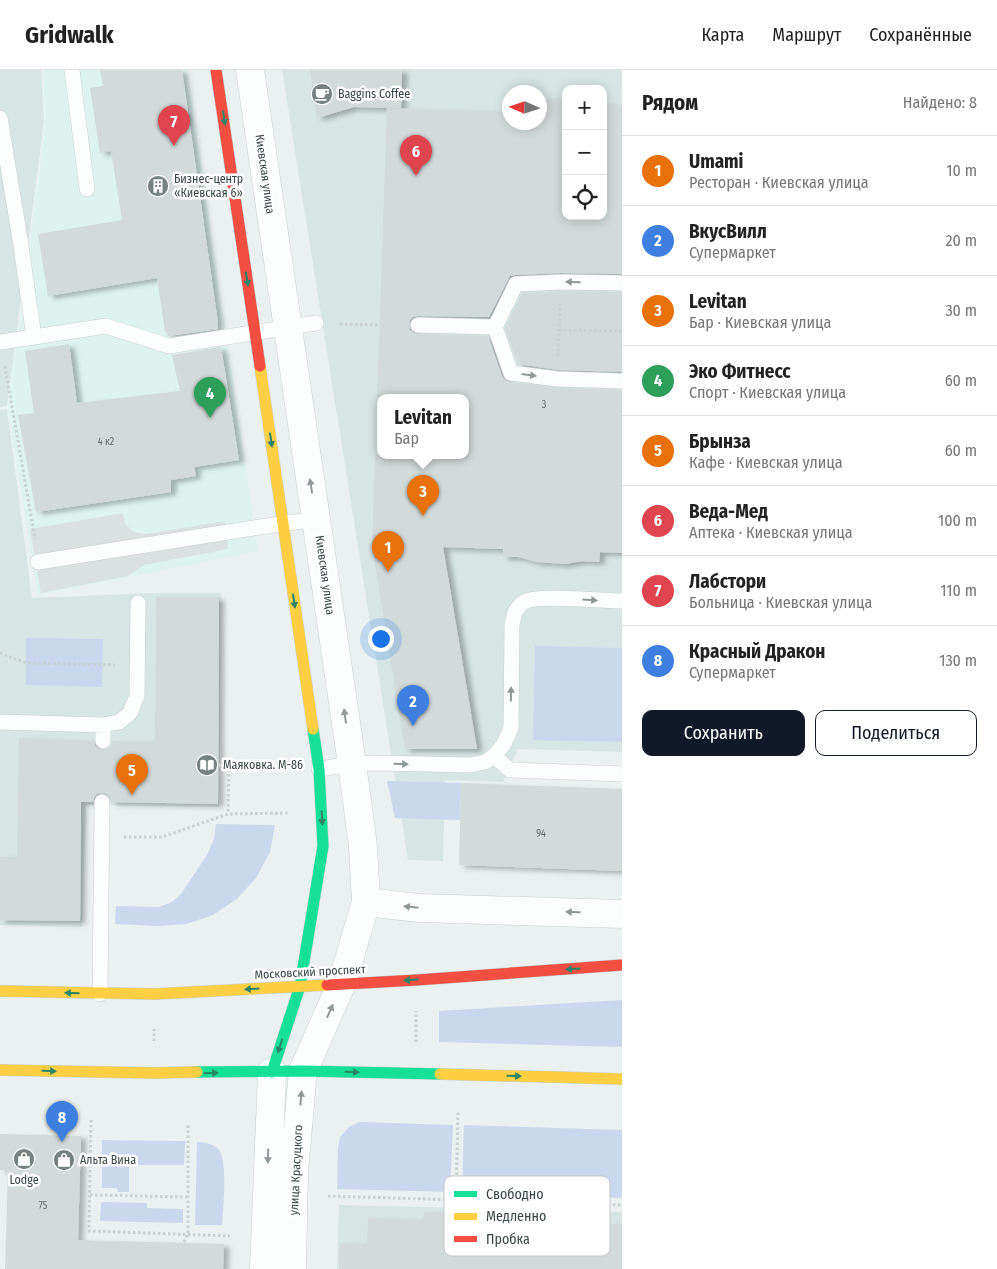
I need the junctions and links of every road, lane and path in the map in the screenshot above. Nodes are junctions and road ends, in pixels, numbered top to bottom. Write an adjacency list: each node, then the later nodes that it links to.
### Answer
1 (72, 70): 5 (lane)
2 (216, 70): 14 (main road, one-way to 14)
3 (250, 70): 12 (street, Киевская улица)
4 (0, 118): 16 (lane)
5 (87, 189)
6 (560, 282): 7 (lane, one-way to 6); 11 (lane); 13 (path)
7 (622, 283)
8 (316, 323): 9 (path); 12 (lane)
9 (380, 325)
10 (418, 325): 11 (lane)
11 (495, 327): 19 (lane, one-way to 19)
12 (288, 328): 14 (lane); 21 (street, Киевская улица, one-way to 12)
13 (559, 330): 15 (path); 19 (path)
14 (255, 332): 16 (lane); 22 (main road, one-way to 22)
15 (622, 332)
16 (34, 336): 17 (lane)
17 (0, 342)
18 (3, 357): 23 (path)
19 (558, 379): 20 (lane)
20 (622, 381)
21 (316, 519): 22 (lane); 32 (street, Киевская улица, one-way to 21)
22 (283, 524): 23 (lane); 34 (main road, one-way to 34)
23 (38, 562)
24 (622, 602): 31 (lane, one-way to 24)
25 (138, 603): 29 (lane)
26 (0, 653): 27 (path)
27 (102, 665)
28 (0, 722): 29 (lane)
29 (103, 724): 30 (lane)
30 (103, 741)
31 (494, 756): 32 (lane, one-way to 31); 35 (lane)
32 (352, 764): 34 (lane); 40 (street, Киевская улица)
33 (218, 765): 38 (path)
34 (319, 769): 44 (main road, one-way to 44)
35 (622, 774)
36 (102, 802): 39 (lane)
37 (289, 813): 38 (path)
38 (228, 814): 39 (path)
39 (102, 836): 46 (lane)
40 (366, 902): 41 (street, one-way to 40); 43 (street, Киевская улица)
41 (622, 914)
42 (622, 966): 43 (main road, Московский проспект, one-way to 43)
43 (342, 983): 44 (main road, Московский проспект); 52 (street, Киевская улица, one-way to 43)
44 (300, 986): 46 (main road, Московский проспект, one-way to 46); 53 (main road, one-way to 53)
45 (0, 991): 46 (main road, Московский проспект, one-way to 45)
46 (100, 994)
47 (416, 1011): 50 (path)
48 (154, 1029): 49 (path)
49 (154, 1040)
50 (416, 1042)
51 (0, 1070): 53 (main road, one-way to 53)
52 (303, 1071): 53 (main road); 54 (main road, one-way to 54); 67 (street, улица Красуцкого, one-way to 52)
53 (272, 1072): 66 (street, one-way to 66)
54 (622, 1079)
55 (458, 1112): 58 (path)
56 (91, 1120): 59 (path)
57 (188, 1124): 61 (path)
58 (457, 1176)
59 (90, 1195): 61 (path); 63 (path)
60 (328, 1196): 62 (path)
61 (188, 1197): 63 (path)
62 (444, 1200)
63 (188, 1234): 64 (path); 65 (path)
64 (230, 1236)
65 (184, 1242)
66 (264, 1269)
67 (292, 1269)

